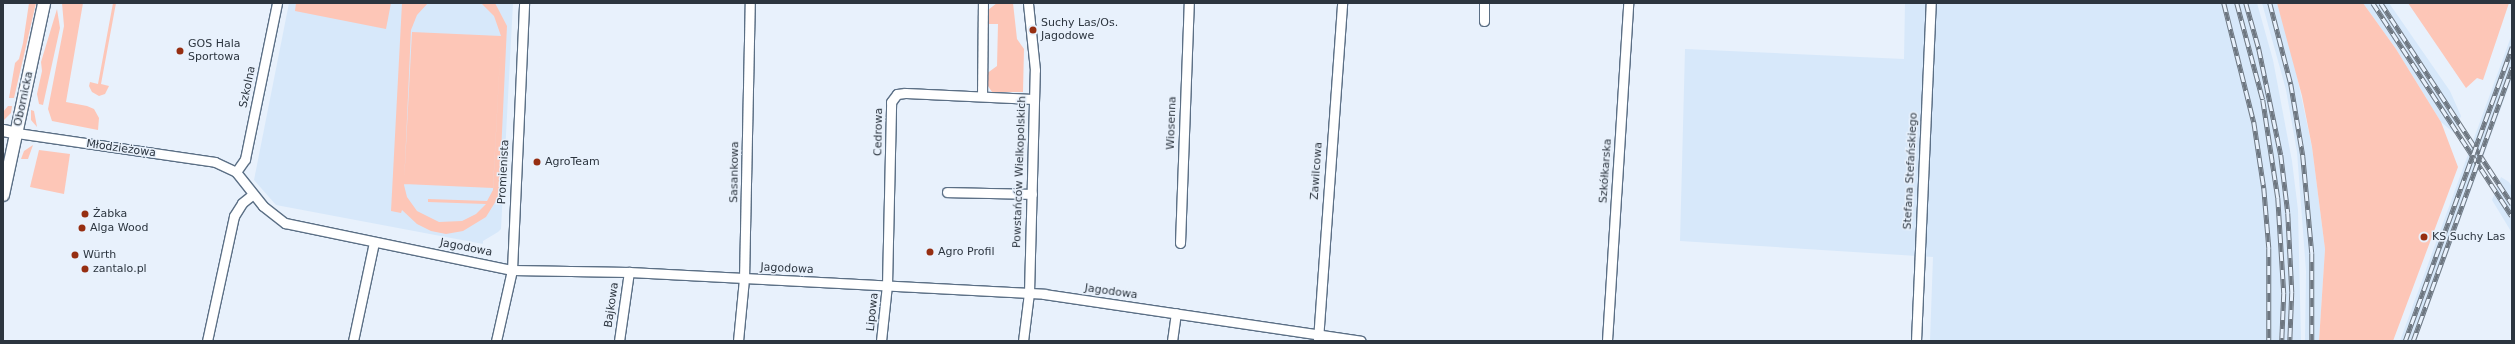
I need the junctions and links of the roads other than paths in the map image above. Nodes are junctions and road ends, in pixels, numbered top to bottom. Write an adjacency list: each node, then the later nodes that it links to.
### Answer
1 (44, 3): 16 (main road, Obornicka)
2 (277, 3): 17 (street, Szkolna)
3 (524, 3): 24 (street, Promienista)
4 (750, 3): 26 (street, Sasankowa)
5 (983, 3): 13 (street)
6 (1028, 3): 14 (street, Powstańców Wielkopolskich)
7 (1189, 3): 23 (street, Wiosenna)
8 (1342, 3): 30 (street, Zawilcowa)
9 (1484, 3): 12 (street)
10 (1628, 3): 40 (street, Szkółkarska)
11 (1931, 3): 41 (street, Stefana Stefańskiego)
12 (1484, 21)
13 (982, 96): 14 (street, Cedrowa); 27 (street, Cedrowa)
14 (1034, 99): 20 (street, Powstańców Wielkopolskich)
15 (3, 130): 16 (street, Młodzieżowa)
16 (16, 133): 17 (street, Młodzieżowa); 21 (main road, Obornicka)
17 (236, 172): 19 (street, Jagodowa)
18 (947, 192): 20 (street)
19 (253, 194): 22 (street, Jagodowa); 31 (street)
20 (1032, 194): 28 (street, Powstańców Wielkopolskich)
21 (3, 195)
22 (374, 242): 24 (street, Jagodowa); 32 (street)
23 (1180, 243)
24 (512, 270): 25 (street, Jagodowa); 33 (street, Promienista)
25 (629, 272): 26 (street, Jagodowa); 34 (street, Bajkowa)
26 (744, 279): 27 (street, Jagodowa); 35 (street, Sasankowa)
27 (888, 285): 28 (street, Jagodowa); 36 (street, Lipowa)
28 (1029, 293): 29 (street, Jagodowa); 37 (street, Powstańców Wielkopolskich)
29 (1176, 313): 30 (street, Jagodowa); 38 (street)
30 (1318, 338): 39 (street, Jagodowa)
31 (207, 341)
32 (353, 341)
33 (496, 341)
34 (619, 341)
35 (738, 341)
36 (881, 341)
37 (1023, 341)
38 (1172, 341)
39 (1361, 341)
40 (1607, 341)
41 (1916, 341)

